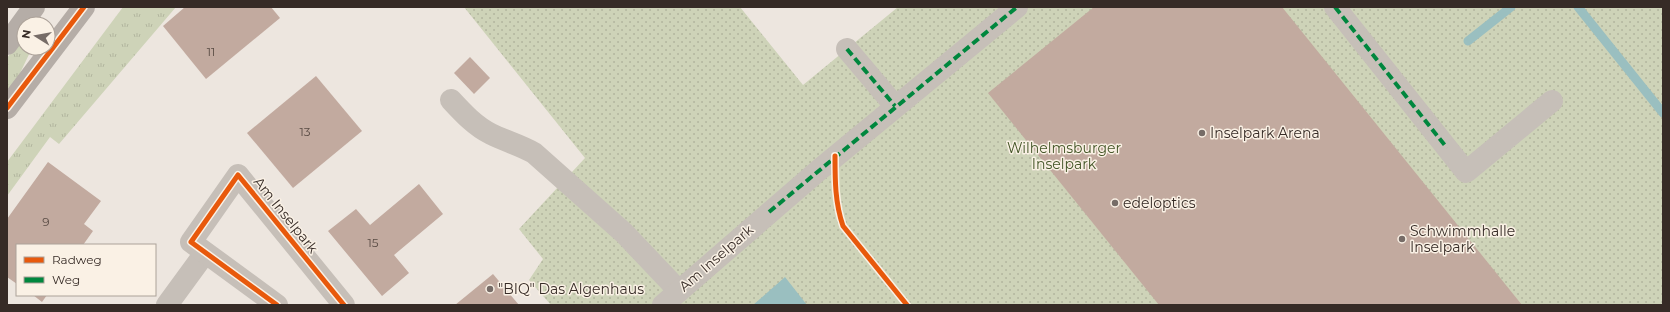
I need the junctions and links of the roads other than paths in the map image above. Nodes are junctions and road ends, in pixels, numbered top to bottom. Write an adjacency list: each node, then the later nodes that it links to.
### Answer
1 (34, 7): 5 (main road)
2 (84, 7): 10 (main road)
3 (1017, 7): 9 (street, Am Inselpark)
4 (1335, 7): 8 (street)
5 (7, 44)
6 (847, 49): 9 (street)
7 (451, 100): 12 (street)
8 (1552, 101)
9 (895, 106): 12 (street, Am Inselpark)
10 (7, 108)
11 (205, 253): 13 (street); 14 (street, Am Inselpark); 15 (street, Am Inselpark)
12 (671, 298)
13 (167, 305)
14 (277, 305)
15 (344, 305)

